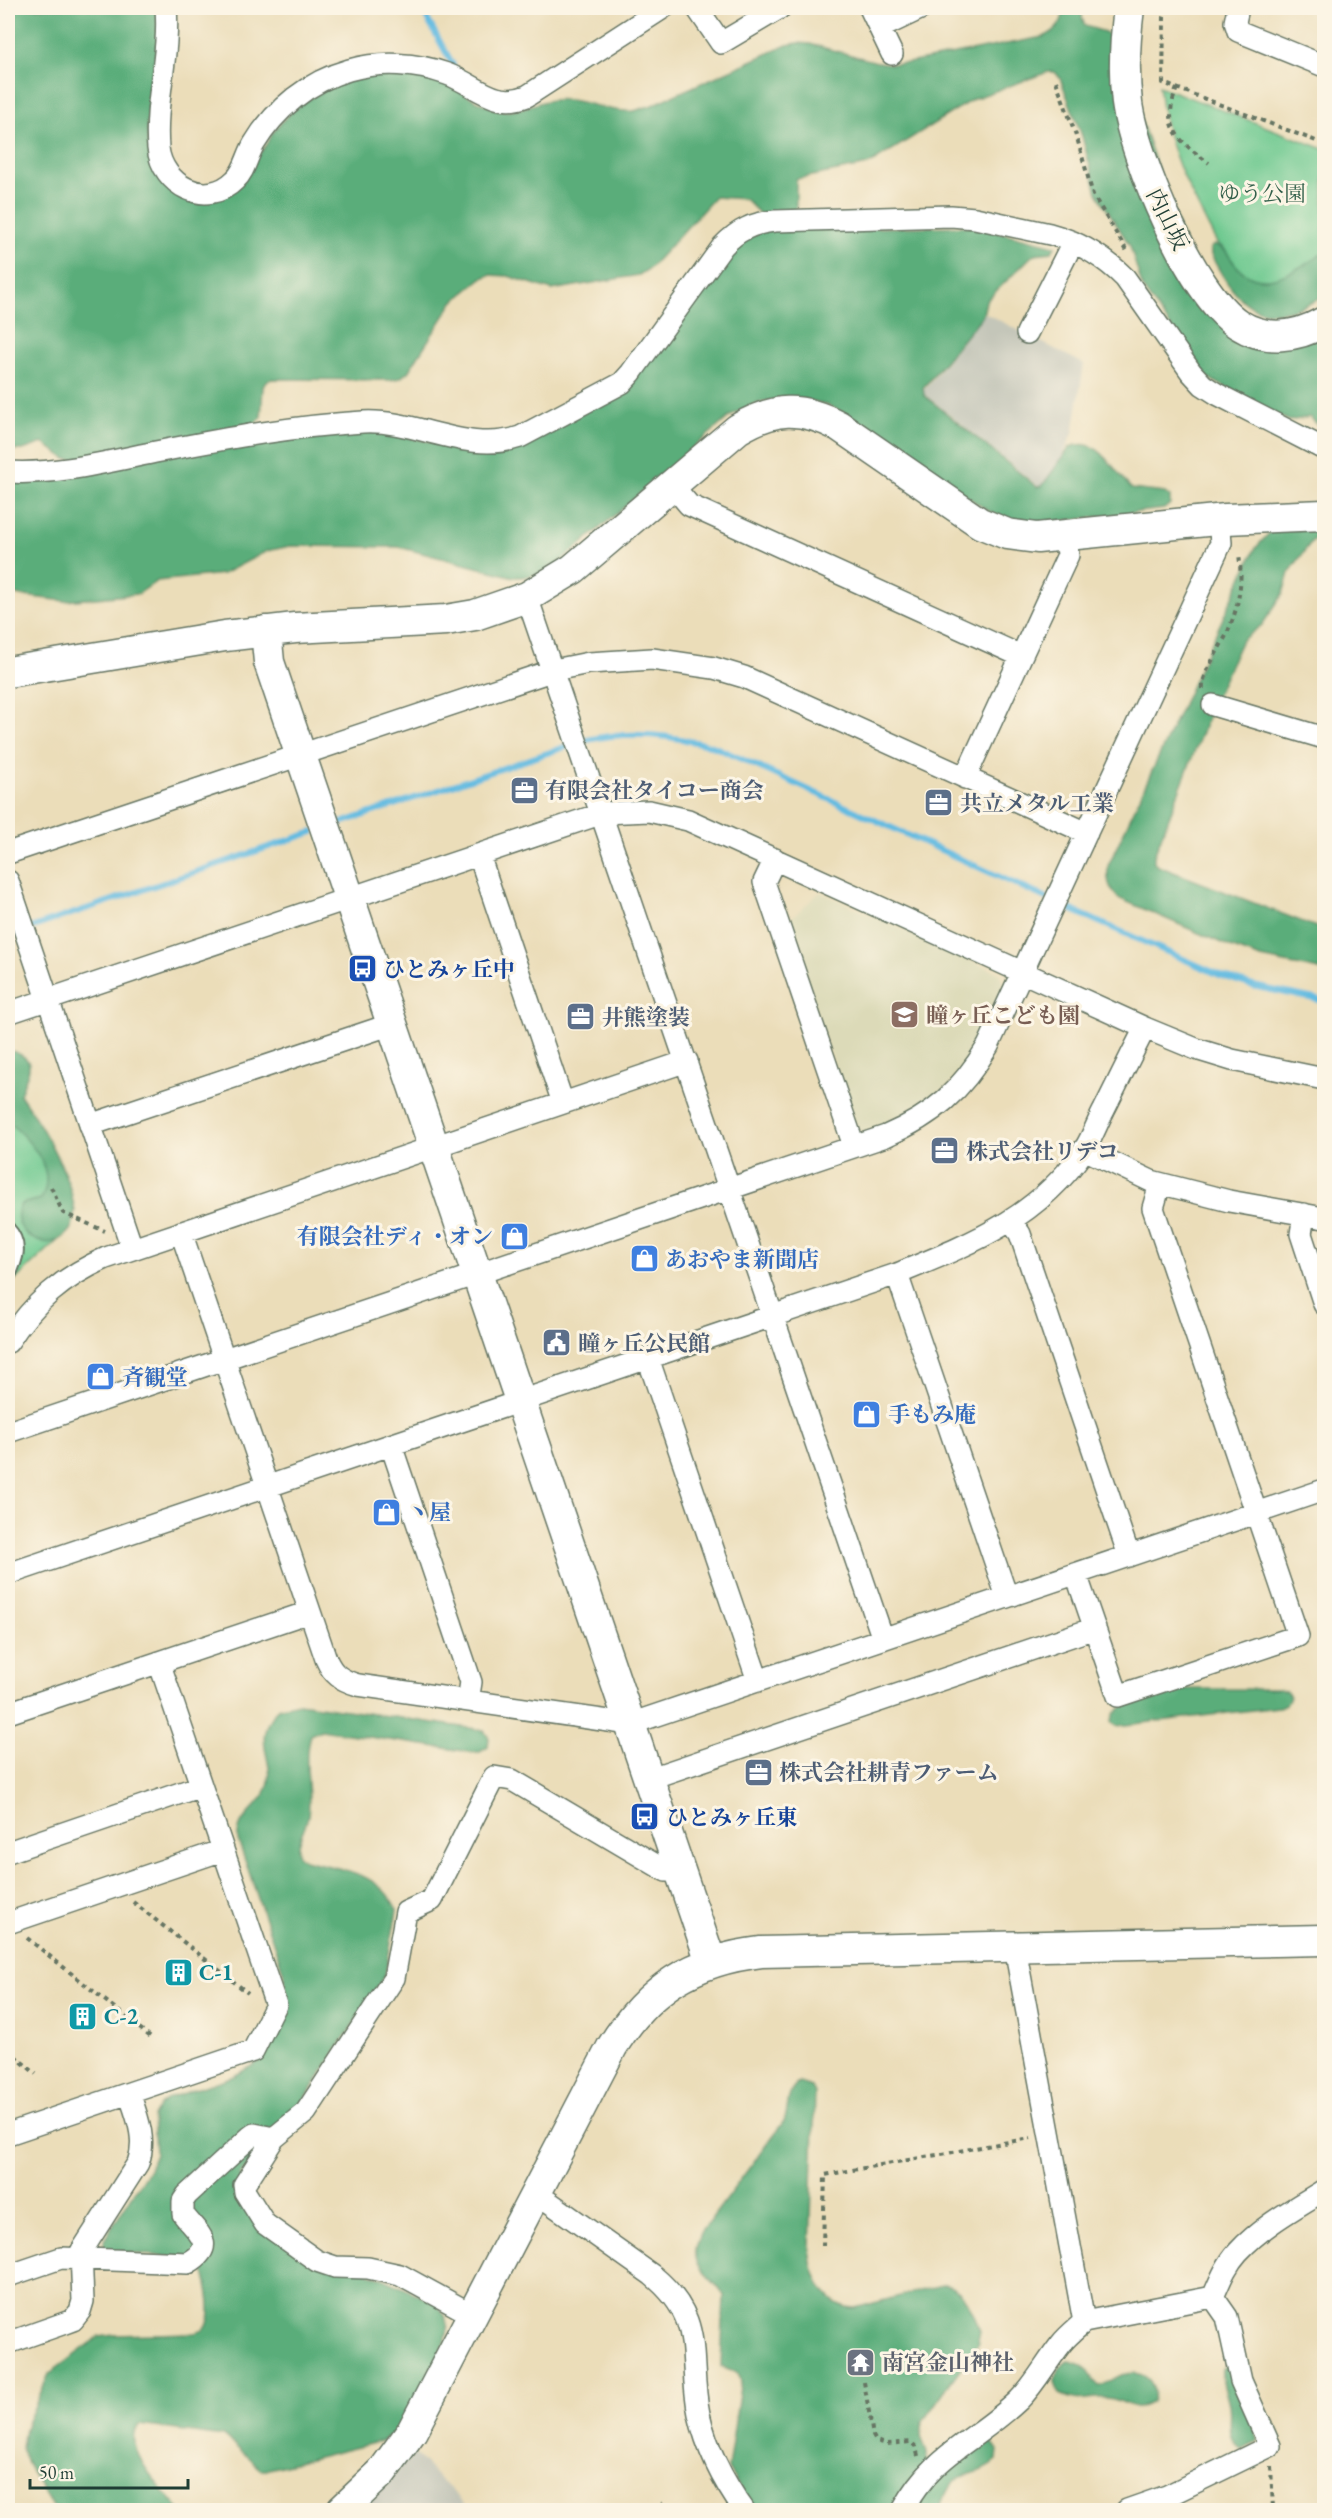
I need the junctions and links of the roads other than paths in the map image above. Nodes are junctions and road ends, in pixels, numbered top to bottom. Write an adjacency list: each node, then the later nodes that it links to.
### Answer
1 (166, 8): 9 (street)
2 (663, 8): 9 (street)
3 (697, 8): 4 (street)
4 (780, 8)
5 (870, 8): 10 (street)
6 (922, 8): 10 (street)
7 (1129, 8): 14 (street, 内山坂)
8 (1238, 8): 12 (street)
9 (634, 16)
10 (880, 28): 11 (street)
11 (892, 54)
12 (1324, 66)
13 (1073, 242): 15 (street); 16 (street); 17 (street)
14 (1324, 322)
15 (1027, 333)
16 (1324, 448)
17 (8, 472)
18 (672, 485): 21 (street); 22 (street); 24 (street)
19 (1324, 515): 20 (street)
20 (1220, 531): 21 (street); 32 (street)
21 (1066, 536): 24 (street)
22 (527, 597): 23 (street); 25 (street)
23 (266, 631): 26 (street); 29 (street)
24 (1021, 656): 30 (street)
25 (554, 670): 29 (street); 30 (street); 31 (street)
26 (8, 672)
27 (1213, 705): 28 (street)
28 (1324, 738)
29 (300, 755): 33 (street); 37 (street)
30 (965, 778): 32 (street)
31 (603, 813): 34 (street); 35 (street); 43 (street)
32 (1087, 833): 38 (street)
33 (8, 853)
34 (479, 855): 37 (street); 45 (street)
35 (775, 859): 38 (street); 47 (street)
36 (8, 881): 39 (street)
37 (349, 898): 39 (street); 41 (street)
38 (1022, 972): 42 (street); 47 (street)
39 (48, 1000): 40 (street); 46 (street)
40 (8, 1013)
41 (392, 1024): 46 (street); 48 (street)
42 (1145, 1028): 44 (street); 49 (street)
43 (687, 1061): 45 (street); 51 (street)
44 (1324, 1079)
45 (563, 1103): 48 (street)
46 (90, 1125): 56 (street)
47 (854, 1146): 51 (street)
48 (434, 1147): 55 (street); 57 (street)
49 (1084, 1149): 50 (street); 53 (street)
50 (1160, 1184): 52 (street); 70 (street)
51 (730, 1188): 57 (street); 61 (street)
52 (1314, 1216): 60 (street)
53 (1011, 1221): 58 (street); 71 (street)
54 (8, 1227): 59 (lane)
55 (181, 1232): 56 (street); 64 (street)
56 (124, 1242): 62 (street)
57 (477, 1274): 64 (street); 65 (street)
58 (897, 1274): 61 (street); 74 (street)
59 (8, 1279)
60 (1324, 1304)
61 (773, 1316): 63 (street); 77 (street)
62 (8, 1342)
63 (648, 1358): 65 (street); 79 (street)
64 (224, 1359): 66 (street); 68 (street)
65 (520, 1401): 67 (street); 82 (street)
66 (8, 1432)
67 (391, 1444): 68 (street); 80 (street)
68 (267, 1486): 72 (street); 75 (street)
69 (1324, 1490): 70 (street)
70 (1256, 1513): 71 (street); 76 (street)
71 (1129, 1556): 73 (street)
72 (8, 1574)
73 (1076, 1574): 74 (street); 76 (street)
74 (1007, 1597): 77 (street)
75 (309, 1612): 78 (street); 80 (street)
76 (1095, 1628): 83 (street)
77 (883, 1639): 79 (street)
78 (159, 1662): 81 (street); 84 (street)
79 (758, 1681): 82 (street)
80 (468, 1701): 82 (street)
81 (8, 1713)
82 (630, 1724): 83 (street)
83 (648, 1779): 87 (street)
84 (201, 1786): 85 (street); 86 (street)
85 (223, 1850): 88 (street); 92 (street)
86 (8, 1852)
87 (678, 1866): 91 (street); 94 (street)
88 (12, 1921)
89 (1324, 1940): 90 (street)
90 (1018, 1947): 91 (street); 101 (street)
91 (711, 1962): 96 (street)
92 (129, 2093): 93 (street); 97 (street)
93 (8, 2134)
94 (274, 2138): 97 (street); 100 (street)
95 (1324, 2190): 99 (street)
96 (536, 2195): 100 (street); 104 (street)
97 (80, 2260): 98 (street); 102 (street)
98 (8, 2276)
99 (1213, 2297): 101 (street); 106 (street)
100 (473, 2315): 103 (street)
101 (1084, 2322): 105 (street)
102 (8, 2343)
103 (342, 2511)
104 (744, 2511)
105 (903, 2511)
106 (1127, 2511)

